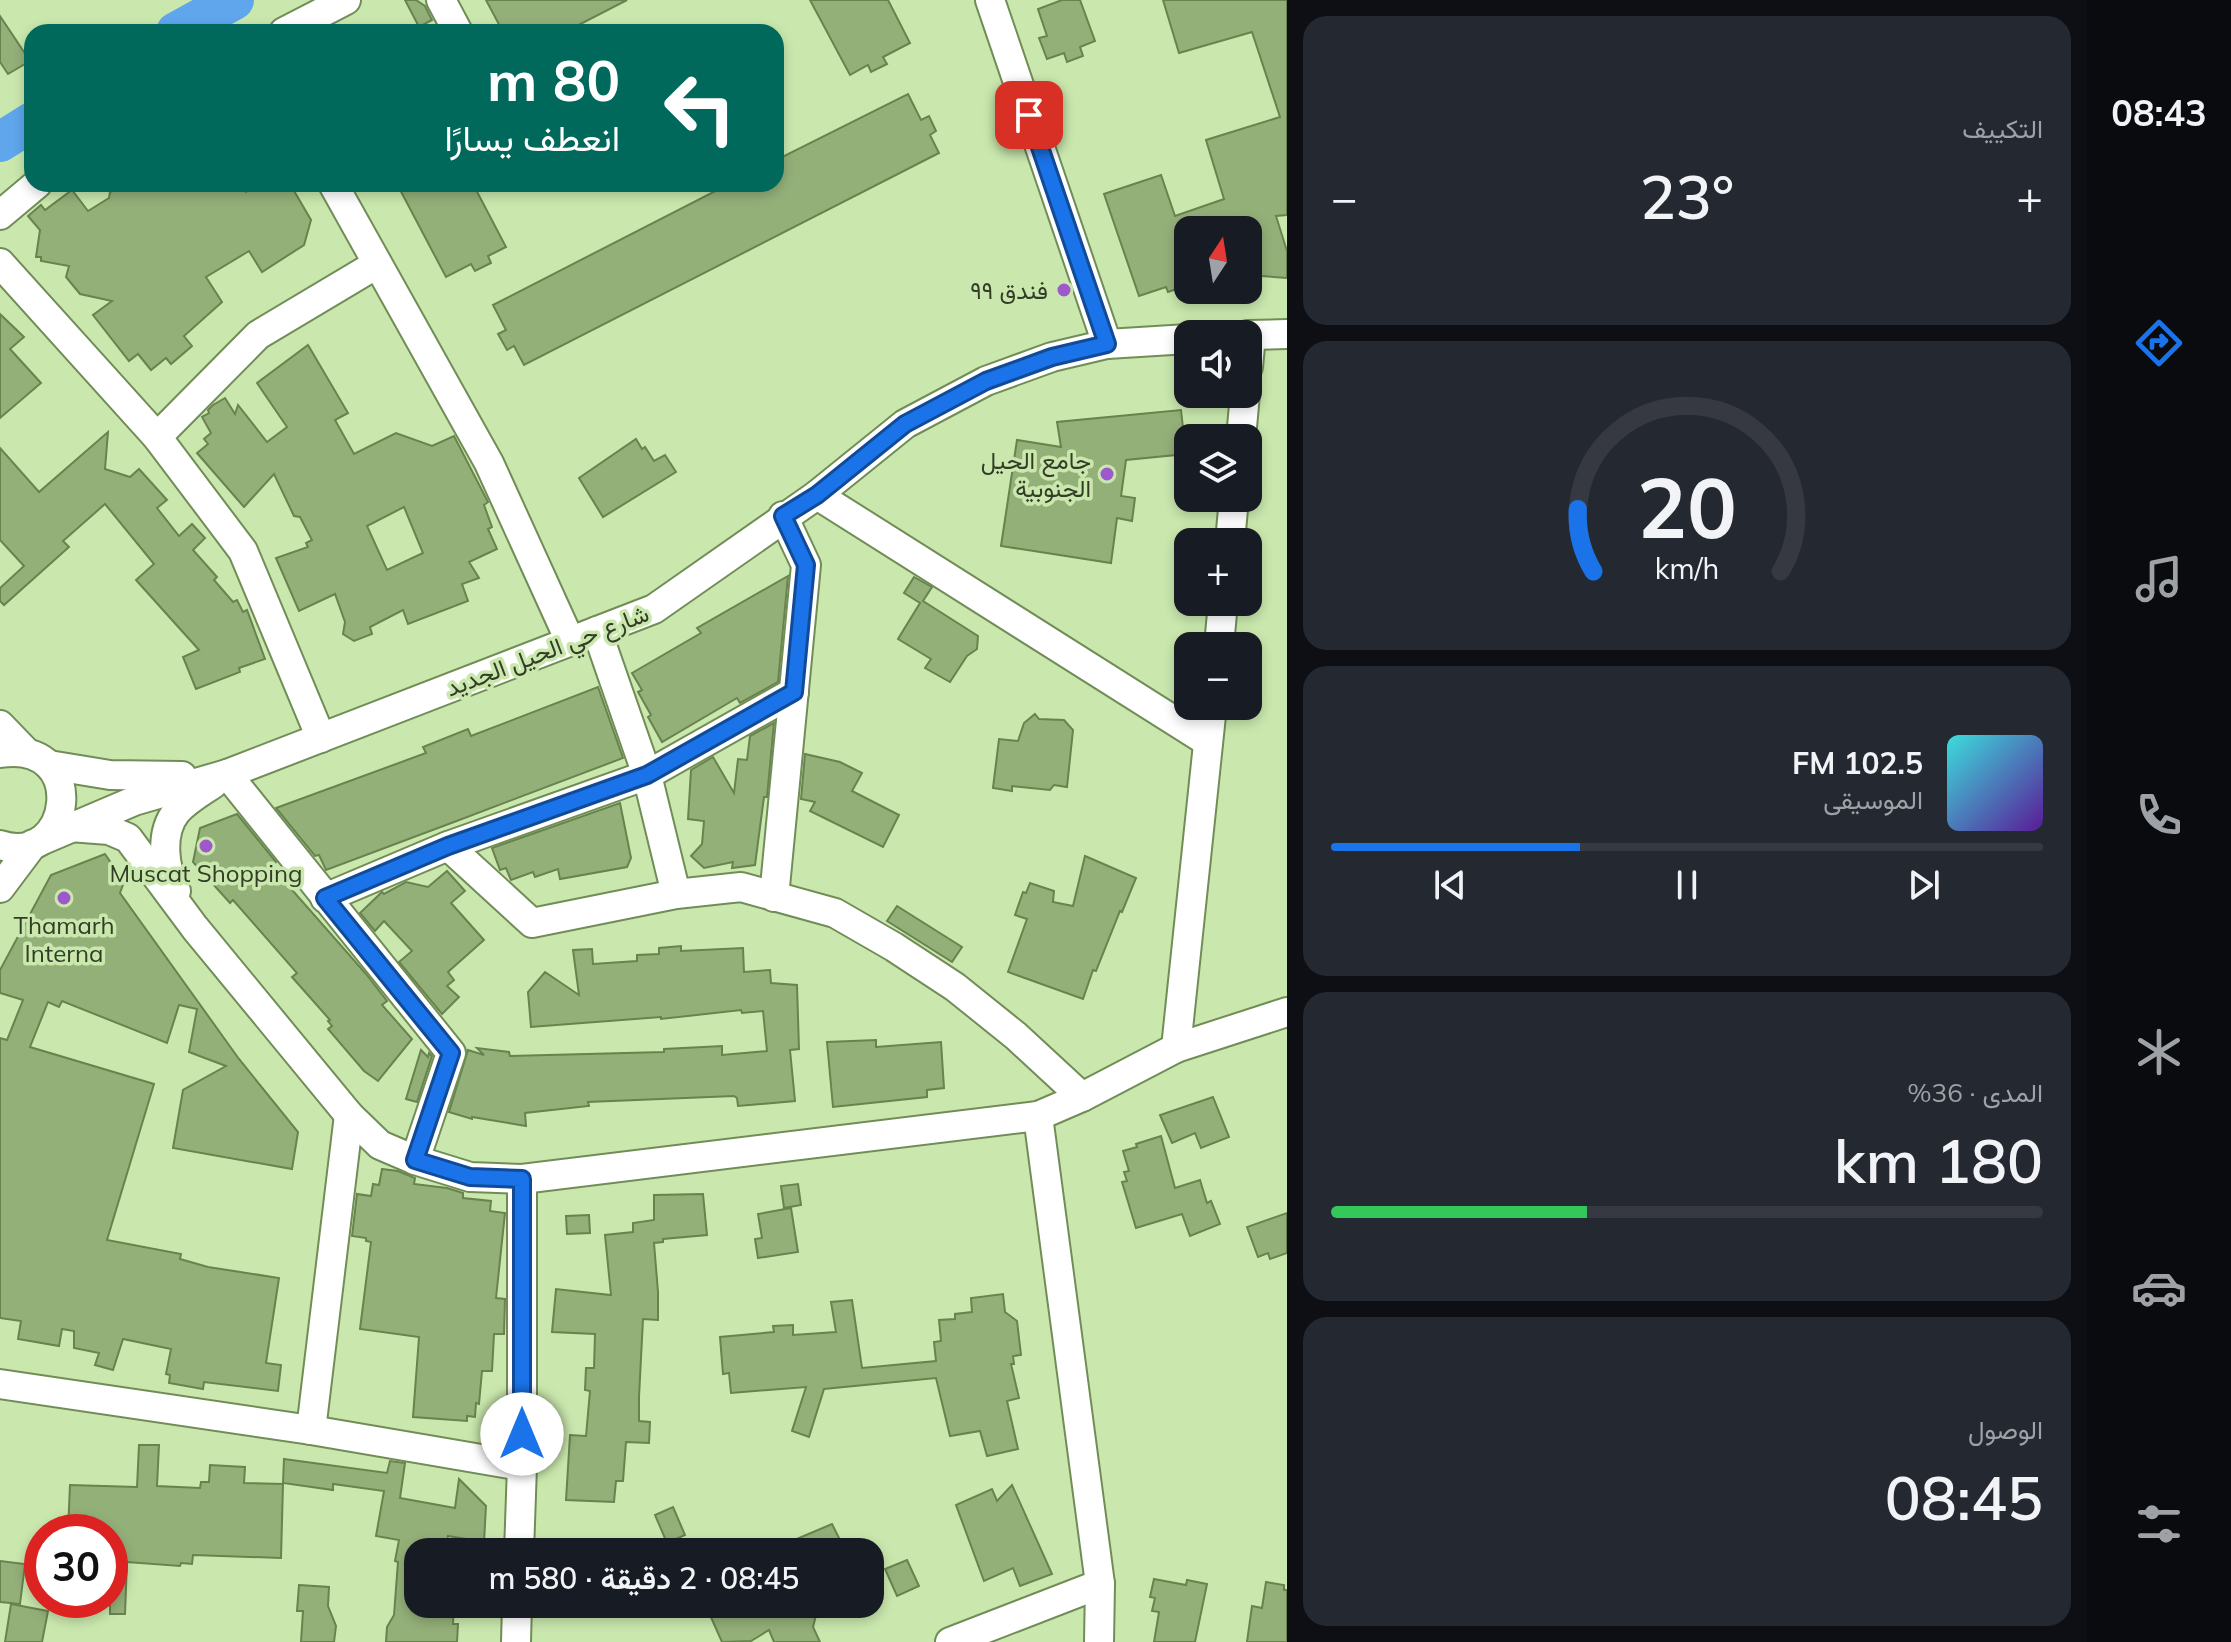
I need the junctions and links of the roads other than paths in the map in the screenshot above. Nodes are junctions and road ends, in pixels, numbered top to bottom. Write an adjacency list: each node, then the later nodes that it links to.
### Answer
1 (346, 0): 4 (street)
2 (441, 0): 5 (street)
3 (990, 0): 14 (street)
4 (300, 24)
5 (454, 24)
6 (27, 192): 8 (street)
7 (337, 192): 10 (street)
8 (0, 215)
9 (0, 263): 15 (street)
10 (377, 264): 15 (street); 19 (street)
11 (1287, 334): 12 (street)
12 (1262, 335)
13 (1174, 340): 14 (street, شارع حي الحيل الجديد)
14 (1107, 344): 16 (street, شارع حي الحيل الجديد)
15 (157, 437): 23 (street)
16 (817, 495): 17 (street, شارع حي الحيل الجديد); 24 (street)
17 (783, 516): 18 (street, شارع حي الحيل الجديد); 20 (street)
18 (597, 631): 19 (street, شارع حي الحيل الجديد); 27 (street)
19 (570, 641): 23 (street, شارع حي الحيل الجديد)
20 (794, 692): 27 (street); 34 (street)
21 (1210, 720): 24 (street)
22 (0, 725): 25 (street)
23 (321, 738): 26 (street, شارع حي الحيل الجديد)
24 (1208, 742): 38 (street)
25 (25, 757): 26 (street); 29 (street)
26 (227, 774): 28 (street); 35 (street); 36 (street)
27 (647, 775): 31 (street); 33 (street)
28 (70, 827): 29 (street); 36 (street)
29 (36, 842): 30 (street); 32 (street)
30 (0, 845)
31 (448, 846): 33 (street); 35 (street)
32 (0, 888)
33 (676, 894): 34 (street)
34 (774, 897): 39 (street)
35 (325, 898): 42 (street)
36 (195, 928): 40 (street)
37 (1287, 1012): 38 (street)
38 (1176, 1048): 39 (street)
39 (1082, 1097): 41 (street)
40 (349, 1115): 42 (street); 45 (street)
41 (1038, 1116): 43 (street); 48 (street)
42 (415, 1160): 43 (street)
43 (522, 1179): 46 (street)
44 (0, 1384): 45 (street)
45 (311, 1430): 46 (street)
46 (522, 1466): 47 (street)
47 (519, 1538)
48 (1100, 1584): 51 (street); 52 (street)
49 (517, 1618): 50 (street)
50 (516, 1642)
51 (950, 1642)
52 (1099, 1642)

